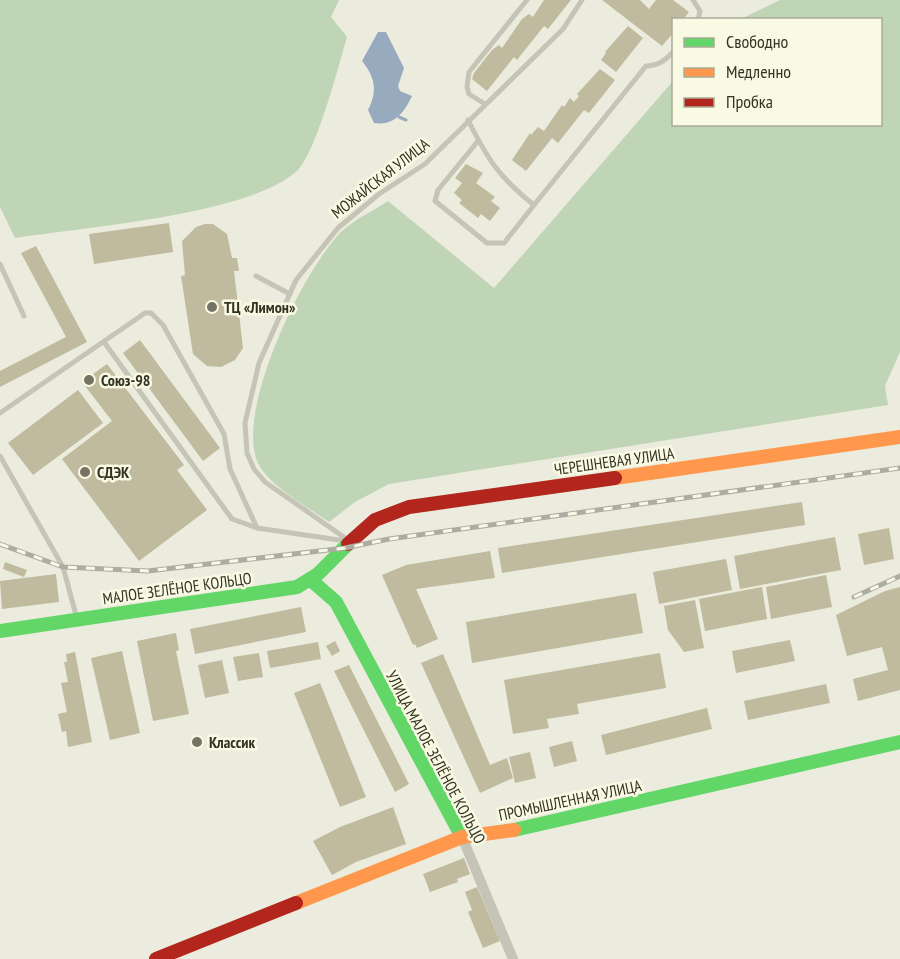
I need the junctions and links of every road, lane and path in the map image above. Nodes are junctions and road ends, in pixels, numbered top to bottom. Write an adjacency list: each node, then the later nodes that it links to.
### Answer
1 (527, 0): 6 (lane)
2 (582, 0): 6 (lane, МОЖАЙСКАЯ УЛИЦА)
3 (693, 0): 4 (lane)
4 (698, 18)
5 (672, 53): 9 (lane)
6 (485, 104): 7 (lane, МОЖАЙСКАЯ УЛИЦА)
7 (468, 120): 8 (lane); 12 (lane, МОЖАЙСКАЯ УЛИЦА)
8 (478, 141): 9 (lane); 9 (lane)
9 (534, 206)
10 (0, 264): 13 (lane)
11 (256, 276): 12 (lane)
12 (290, 294): 19 (lane, МОЖАЙСКАЯ УЛИЦА)
13 (24, 316)
14 (104, 342): 15 (lane); 18 (lane); 18 (lane)
15 (0, 413)
16 (900, 437): 19 (street, ЧЕРЕШНЕВАЯ УЛИЦА)
17 (0, 456): 21 (lane)
18 (257, 528): 19 (lane)
19 (348, 545): 20 (street, МАЛОЕ ЗЕЛЁНОЕ КОЛЬЦО)
20 (312, 581): 21 (street, МАЛОЕ ЗЕЛЁНОЕ КОЛЬЦО); 24 (street, УЛИЦА МАЛОЕ ЗЕЛЁНОЕ КОЛЬЦО)
21 (77, 620): 22 (street, МАЛОЕ ЗЕЛЁНОЕ КОЛЬЦО)
22 (0, 631)
23 (900, 742): 24 (street, ПРОМЫШЛЕННАЯ УЛИЦА)
24 (462, 837): 25 (street, ПРОМЫШЛЕННАЯ УЛИЦА); 26 (street, УЛИЦА МАЛОЕ ЗЕЛЁНОЕ КОЛЬЦО)
25 (156, 959)
26 (513, 959)

